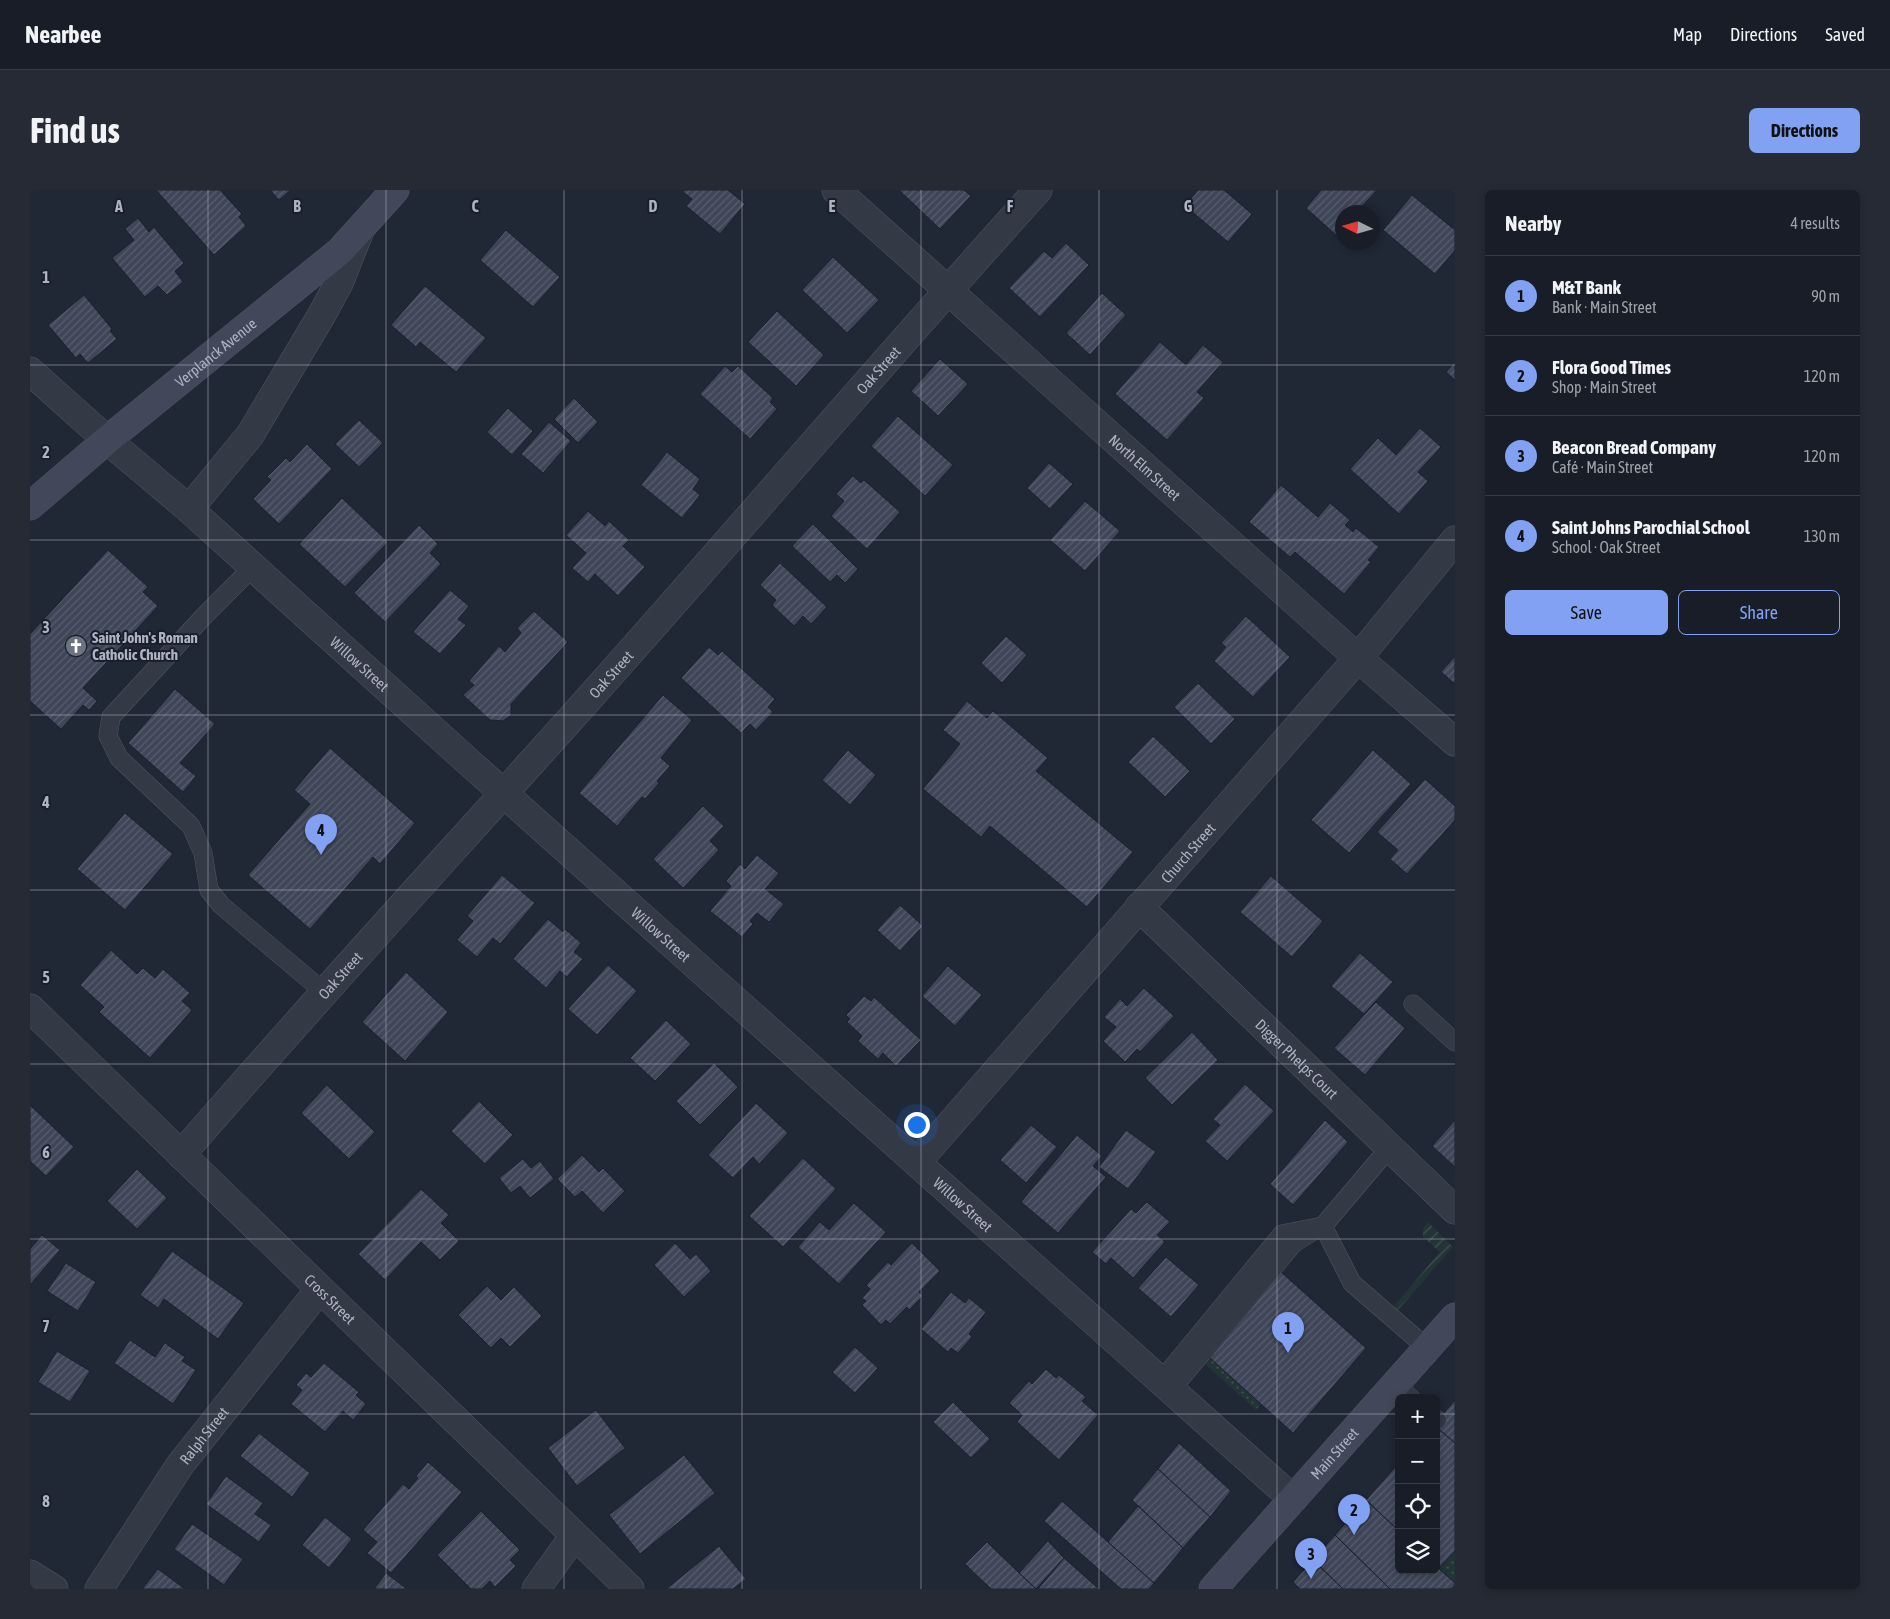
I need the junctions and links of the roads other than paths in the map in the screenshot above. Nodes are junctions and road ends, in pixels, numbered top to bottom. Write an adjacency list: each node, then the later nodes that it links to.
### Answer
1 (395, 190): 4 (street, Verplanck Avenue)
2 (836, 190): 5 (street, North Elm Street)
3 (1038, 190): 5 (street, Oak Street)
4 (361, 227): 7 (street, Verplanck Avenue); 9 (street)
5 (947, 291): 12 (street, North Elm Street); 14 (street, Oak Street)
6 (30, 370): 7 (street, Willow Street)
7 (108, 440): 8 (street, Verplanck Avenue); 9 (street, Willow Street)
8 (30, 506)
9 (190, 508): 11 (street, Willow Street)
10 (1455, 540): 12 (street, Church Street)
11 (254, 566): 14 (street, Willow Street); 16 (lane)
12 (1358, 658): 13 (street, North Elm Street); 15 (street, Church Street)
13 (1455, 742)
14 (504, 791): 16 (street, Oak Street); 22 (street, Willow Street)
15 (1139, 907): 20 (street, Digger Phelps Court); 22 (street, Church Street)
16 (324, 992): 21 (street, Oak Street)
17 (1413, 1004): 19 (lane)
18 (30, 1008): 21 (street, Cross Street)
19 (1455, 1042)
20 (1390, 1147): 23 (street, Digger Phelps Court); 24 (lane)
21 (181, 1155): 25 (street, Cross Street)
22 (916, 1162): 28 (street, Willow Street)
23 (1455, 1210)
24 (1323, 1226): 27 (lane); 28 (lane)
25 (320, 1290): 31 (street, Cross Street); 35 (street, Ralph Street)
26 (1455, 1317): 27 (street, Main Street)
27 (1427, 1348): 29 (street, Main Street)
28 (1166, 1386): 30 (street, Willow Street)
29 (1402, 1391): 30 (street, Main Street)
30 (1293, 1499): 33 (street, Main Street)
31 (574, 1536): 36 (street); 37 (street, Cross Street)
32 (30, 1574): 34 (street)
33 (1221, 1586)
34 (54, 1589)
35 (99, 1589)
36 (536, 1589)
37 (630, 1589)

